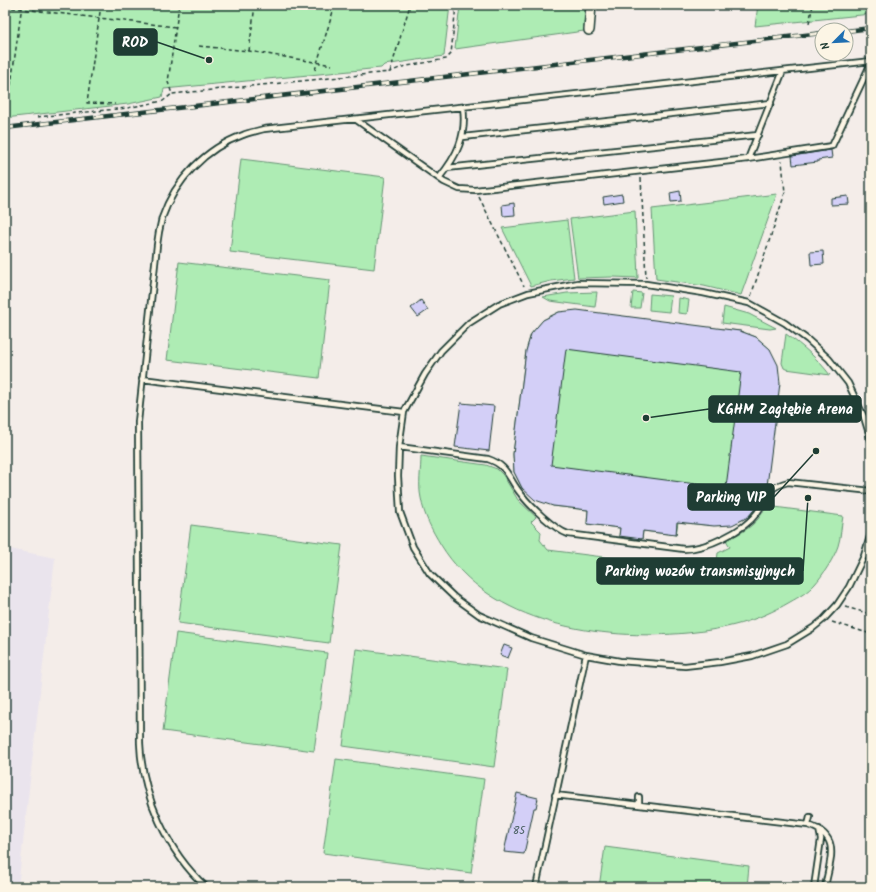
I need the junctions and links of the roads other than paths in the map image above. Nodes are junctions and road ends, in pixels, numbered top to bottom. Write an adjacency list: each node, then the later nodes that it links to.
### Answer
1 (592, 5): 2 (street)
2 (589, 30)
3 (871, 62): 4 (lane); 10 (lane)
4 (783, 71): 5 (lane); 6 (lane)
5 (771, 103): 8 (lane); 9 (lane)
6 (463, 107): 7 (lane); 9 (lane)
7 (355, 119): 12 (lane); 13 (lane)
8 (758, 135): 10 (lane); 11 (lane)
9 (463, 137): 11 (lane)
10 (748, 159): 12 (lane)
11 (447, 168): 12 (lane)
12 (439, 178)
13 (142, 379): 14 (lane); 26 (lane)
14 (404, 412): 15 (lane); 16 (lane)
15 (871, 440)
16 (400, 447): 17 (lane); 19 (lane)
17 (871, 491)
18 (871, 533): 19 (lane)
19 (586, 655): 20 (lane)
20 (555, 795): 22 (lane); 27 (lane)
21 (639, 797): 22 (lane)
22 (639, 805): 24 (lane)
23 (810, 816): 24 (lane)
24 (808, 825): 25 (lane)
25 (819, 829): 28 (lane); 29 (lane)
26 (206, 887)
27 (536, 887)
28 (814, 887)
29 (825, 887)

